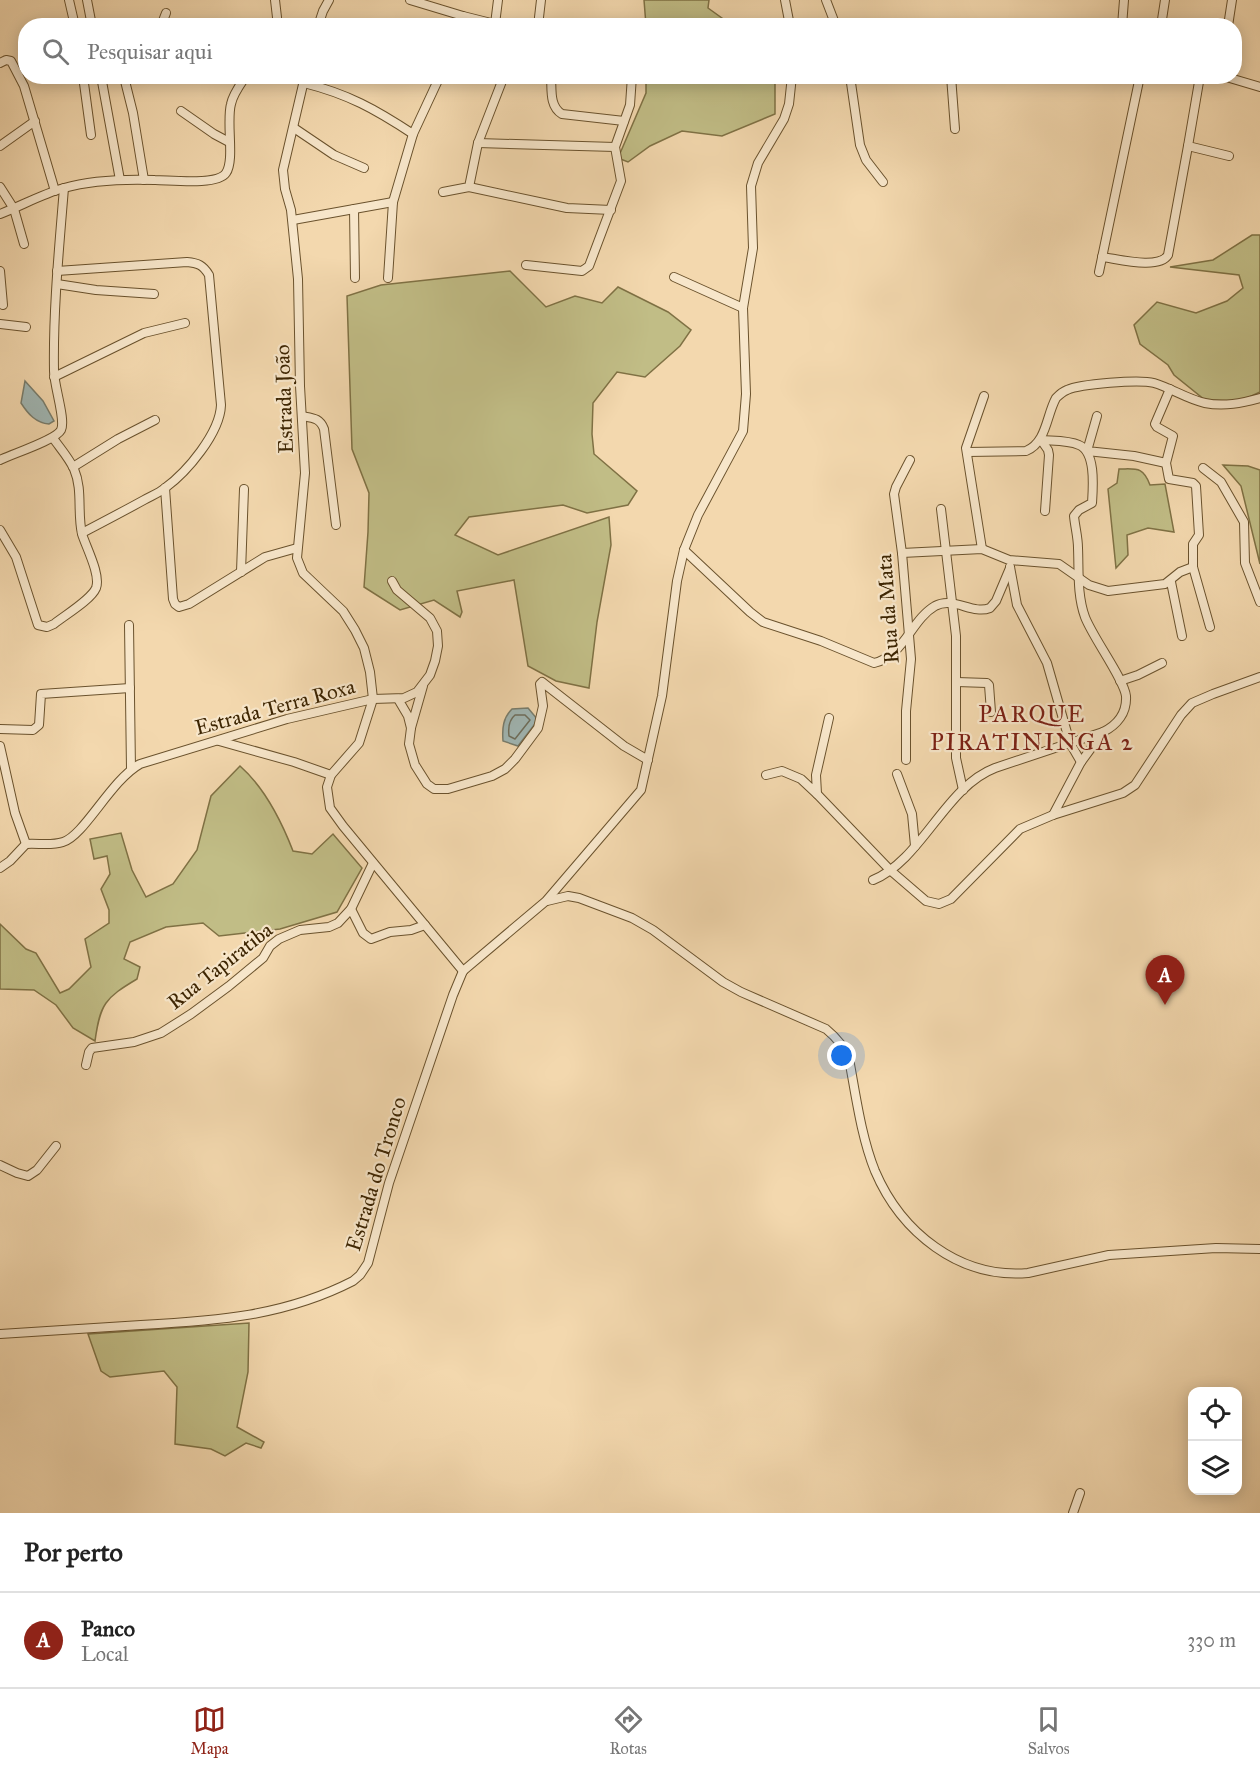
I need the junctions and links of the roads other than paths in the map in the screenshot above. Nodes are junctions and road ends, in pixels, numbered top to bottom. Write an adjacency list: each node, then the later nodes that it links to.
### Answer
1 (87, 0): 12 (street); 17 (street)
2 (275, 0): 19 (street)
3 (329, 0): 20 (street)
4 (410, 0): 13 (street)
5 (498, 0): 22 (street)
6 (541, 0): 23 (street)
7 (785, 0): 24 (street)
8 (826, 0): 25 (street)
9 (1124, 0): 26 (street)
10 (1166, 0): 27 (street)
11 (1232, 0): 28 (street)
12 (70, 2): 16 (street)
13 (423, 2): 15 (street)
14 (166, 13): 18 (street)
15 (463, 16): 21 (street)
16 (73, 18)
17 (90, 18)
18 (164, 18)
19 (277, 18)
20 (321, 18)
21 (471, 18)
22 (499, 18)
23 (539, 18)
24 (788, 18)
25 (833, 18)
26 (1123, 18)
27 (1163, 18)
28 (1229, 18)
29 (0, 63): 30 (street)
30 (18, 73)
31 (1242, 82): 48 (street)
32 (23, 84): 50 (street)
33 (84, 84): 55 (street)
34 (102, 84): 63 (street)
35 (126, 84): 64 (street)
36 (241, 84): 56 (street)
37 (304, 84): 52 (street, Estrada João)
38 (316, 84): 54 (street)
39 (436, 84): 54 (street)
40 (501, 84): 57 (street)
41 (551, 84): 51 (street)
42 (632, 84): 51 (street)
43 (791, 84): 89 (street)
44 (851, 84): 65 (street)
45 (952, 84): 53 (street)
46 (1138, 84): 78 (street)
47 (1199, 84): 59 (street)
48 (1260, 87)
49 (181, 111): 56 (street)
50 (36, 121): 58 (street); 69 (street)
51 (624, 121): 60 (street)
52 (294, 128): 62 (street); 76 (street, Estrada João)
53 (955, 129)
54 (413, 134): 71 (street)
55 (91, 135)
56 (230, 142): 64 (street)
57 (478, 143): 60 (street); 67 (street)
58 (0, 146)
59 (1188, 146): 61 (street); 78 (street)
60 (615, 147): 74 (street)
61 (1229, 156)
62 (364, 168)
63 (120, 180): 64 (street); 68 (street)
64 (144, 180)
65 (883, 182)
66 (0, 187): 72 (street)
67 (470, 187): 70 (street); 74 (street)
68 (64, 188): 69 (street); 81 (street)
69 (55, 191): 72 (street)
70 (443, 192)
71 (393, 202): 73 (street); 85 (street)
72 (14, 209): 75 (street); 77 (street)
73 (354, 209): 76 (street); 84 (street)
74 (611, 210): 79 (street)
75 (0, 214)
76 (292, 220): 97 (street, Estrada João)
77 (24, 244)
78 (1102, 257): 82 (street)
79 (526, 265)
80 (0, 272): 88 (street)
81 (57, 272): 86 (street); 109 (street)
82 (1099, 272)
83 (674, 277): 89 (street)
84 (356, 278)
85 (388, 278)
86 (57, 284): 87 (street); 93 (street)
87 (154, 294)
88 (3, 305)
89 (743, 308): 118 (street)
90 (184, 323): 93 (street)
91 (0, 324): 92 (street)
92 (26, 327)
93 (54, 377): 100 (street)
94 (1170, 389): 96 (street); 101 (street); 106 (street)
95 (984, 396): 103 (street)
96 (1260, 398)
97 (302, 416): 113 (street); 116 (street, Estrada João)
98 (1097, 416): 102 (street)
99 (155, 420): 107 (street)
100 (53, 438): 104 (street); 107 (street)
101 (1041, 440): 102 (street); 103 (street); 112 (street)
102 (1087, 451): 106 (street); 124 (street)
103 (967, 452): 117 (street)
104 (0, 460)
105 (910, 460): 120 (street, Rua da Mata)
106 (1166, 463): 122 (street)
107 (73, 467): 115 (street)
108 (1203, 468): 127 (street)
109 (165, 488): 115 (street); 123 (street)
110 (244, 489): 123 (street)
111 (941, 509): 119 (street)
112 (1045, 511)
113 (336, 525)
114 (0, 530): 115 (street)
115 (82, 533)
116 (297, 548): 123 (street); 139 (street, Estrada João)
117 (982, 549): 119 (street); 121 (street)
118 (684, 550): 131 (street); 149 (street)
119 (946, 552): 120 (street); 128 (street)
120 (902, 553): 131 (street, Rua da Mata)
121 (1010, 564): 124 (street); 128 (street); 147 (street)
122 (1193, 567): 126 (street); 130 (street)
123 (241, 572)
124 (1078, 576): 126 (street); 135 (street)
125 (392, 580): 137 (street)
126 (1171, 582): 132 (street)
127 (1260, 602)
128 (954, 603): 131 (street); 136 (street)
129 (129, 625): 138 (street)
130 (1210, 627)
131 (909, 635): 150 (street, Rua da Mata)
132 (1182, 636)
133 (1162, 663): 135 (street)
134 (1260, 677): 159 (street)
135 (1120, 681): 145 (street)
136 (957, 682): 141 (street); 156 (street)
137 (423, 686): 140 (street); 143 (street)
138 (130, 688): 144 (street); 152 (street)
139 (373, 699): 140 (street); 146 (street, Estrada Terra Roxa); 154 (street, Estrada Terra Roxa)
140 (398, 699): 143 (street)
141 (992, 712)
142 (829, 718): 158 (street)
143 (411, 728): 149 (street)
144 (0, 729)
145 (1103, 732): 147 (street); 151 (street)
146 (217, 740): 152 (street, Estrada Terra Roxa); 154 (street)
147 (1070, 742): 151 (street); 156 (street)
148 (0, 746): 161 (street)
149 (648, 760): 167 (street)
150 (906, 760)
151 (1081, 762): 157 (street)
152 (131, 769): 161 (street, Estrada Terra Roxa)
153 (897, 774): 162 (street)
154 (331, 775): 163 (street)
155 (766, 775): 158 (street)
156 (963, 790): 162 (street)
157 (1066, 791): 159 (street); 160 (street)
158 (817, 794): 165 (street)
159 (1077, 807): 160 (street)
160 (1053, 815): 165 (street)
161 (26, 844): 164 (street)
162 (915, 846): 165 (street)
163 (374, 863): 168 (street, Rua Tapiratiba); 169 (street)
164 (0, 868)
165 (890, 870): 166 (street)
166 (873, 880)
167 (546, 901): 170 (street); 174 (street)
168 (351, 909): 169 (street); 171 (street, Rua Tapiratiba)
169 (425, 925): 170 (street)
170 (463, 971): 175 (street, Estrada do Tronco)
171 (86, 1065)
172 (56, 1146): 173 (street)
173 (0, 1165)
174 (1260, 1249)
175 (0, 1334)
176 (1080, 1493): 177 (street)
177 (1073, 1513)

